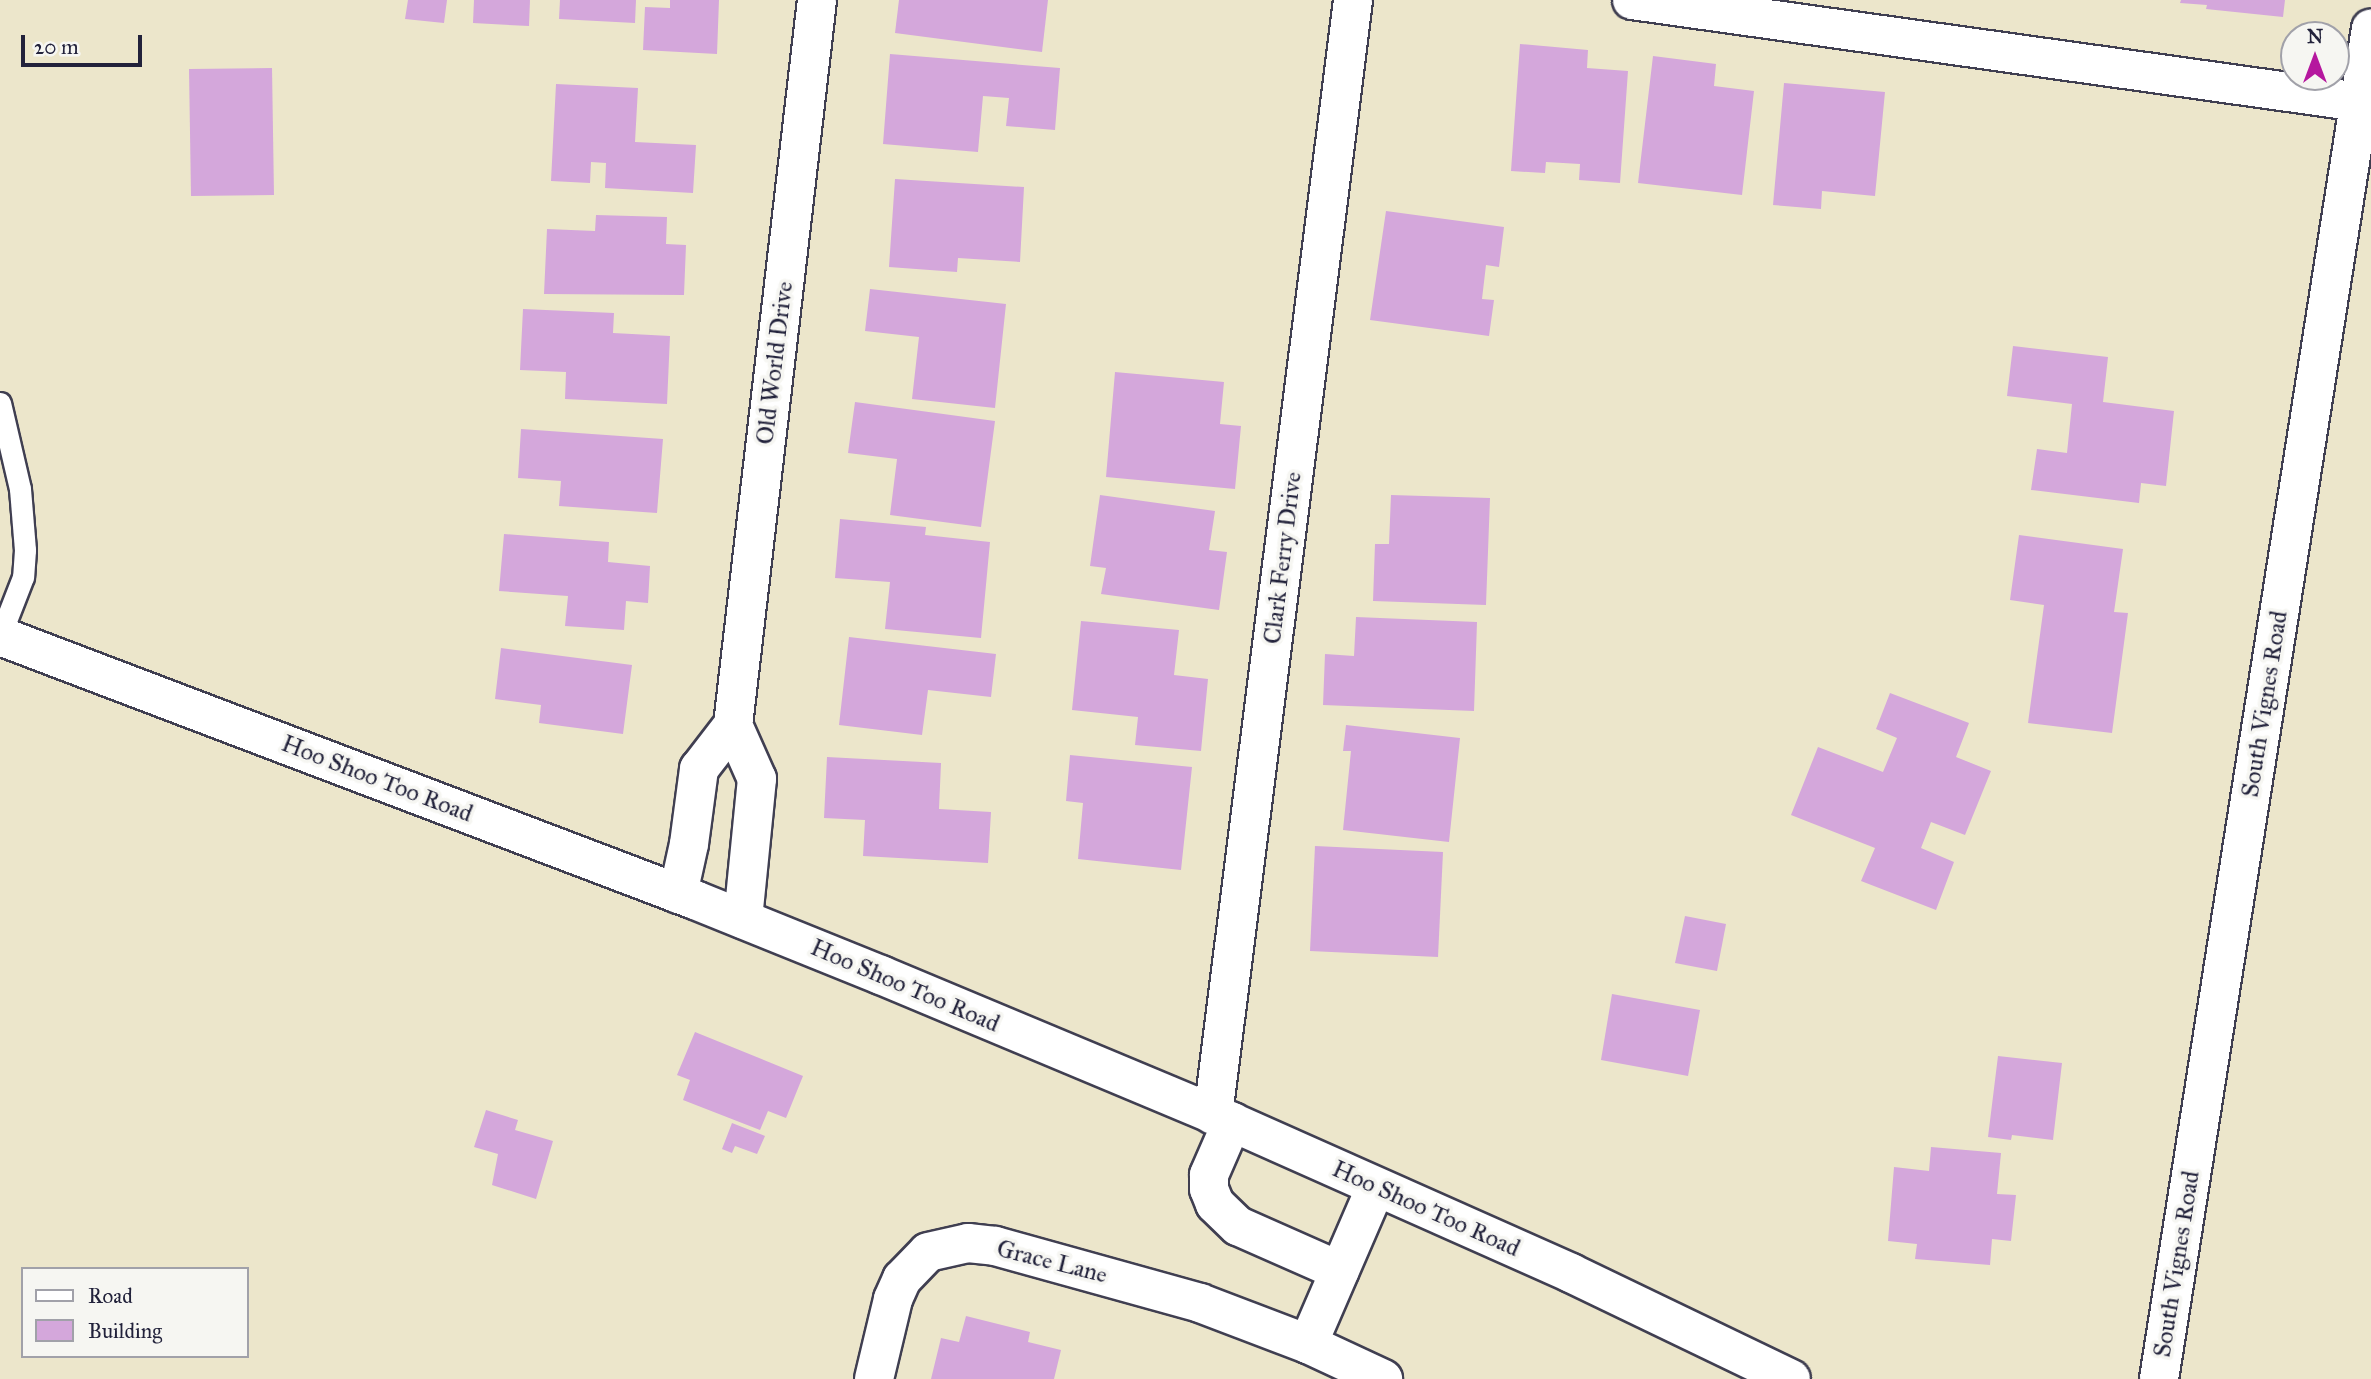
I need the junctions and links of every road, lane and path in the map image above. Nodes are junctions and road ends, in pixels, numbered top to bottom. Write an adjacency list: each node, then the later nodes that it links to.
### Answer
1 (817, 0): 8 (street, Old World Drive)
2 (1353, 0): 11 (street, Clark Ferry Drive)
3 (1632, 0): 5 (street)
4 (2371, 29): 5 (street, South Vignes Road)
5 (2360, 102): 18 (street, South Vignes Road)
6 (0, 403): 7 (lane)
7 (0, 636): 9 (street, Hoo Shoo Too Road)
8 (733, 725): 9 (street); 10 (street)
9 (678, 894): 10 (street, Hoo Shoo Too Road)
10 (743, 919): 11 (street, Hoo Shoo Too Road)
11 (1223, 1119): 12 (street, Hoo Shoo Too Road); 13 (street, Clark Ferry Drive)
12 (1376, 1186): 13 (street); 17 (street, Hoo Shoo Too Road)
13 (1340, 1271): 14 (street)
14 (1308, 1344): 15 (street, Grace Lane); 16 (street, Grace Lane)
15 (874, 1379)
16 (1383, 1379)
17 (1791, 1379)
18 (2159, 1379)

